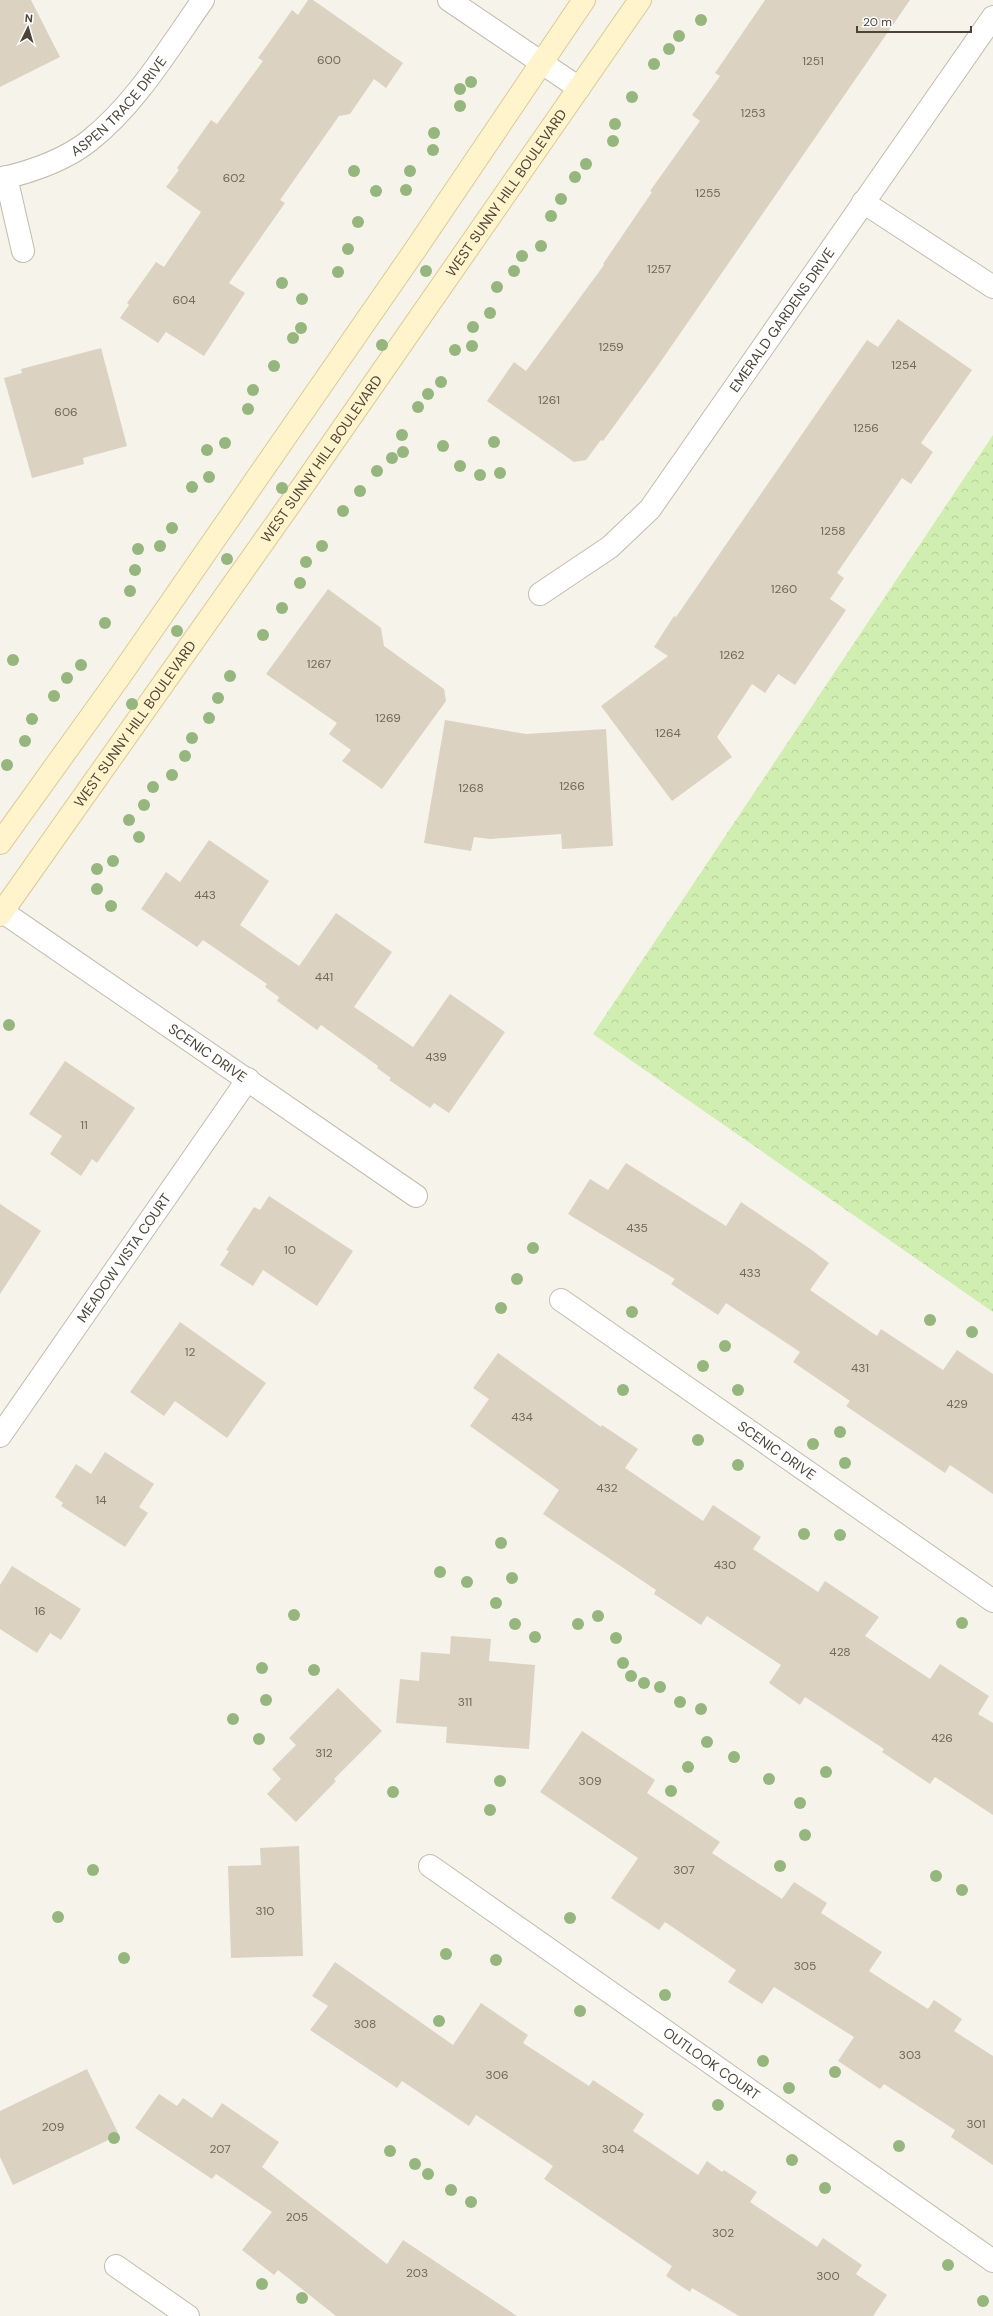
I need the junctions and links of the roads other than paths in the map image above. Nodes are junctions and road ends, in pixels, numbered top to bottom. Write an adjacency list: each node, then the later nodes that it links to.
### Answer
1 (203, 0): 8 (street, ASPEN TRACE DRIVE)
2 (449, 0): 6 (street)
3 (584, 0): 6 (street)
4 (640, 0): 7 (street, WEST SUNNY HILL BOULEVARD)
5 (993, 17): 9 (street, EMERALD GARDENS DRIVE)
6 (540, 62): 7 (street); 13 (street)
7 (579, 88): 14 (street, WEST SUNNY HILL BOULEVARD)
8 (3, 178): 10 (street, ASPEN TRACE DRIVE)
9 (863, 202): 11 (street); 12 (street, EMERALD GARDENS DRIVE)
10 (24, 251)
11 (993, 287)
12 (540, 594)
13 (0, 843)
14 (1, 912): 15 (street, SCENIC DRIVE)
15 (248, 1079): 16 (street, SCENIC DRIVE); 18 (street, MEADOW VISTA COURT)
16 (416, 1196)
17 (561, 1300): 19 (street, SCENIC DRIVE)
18 (0, 1436)
19 (993, 1601)
20 (430, 1866): 21 (street, OUTLOOK COURT)
21 (993, 2261)
22 (116, 2266): 23 (street)
23 (188, 2316)

